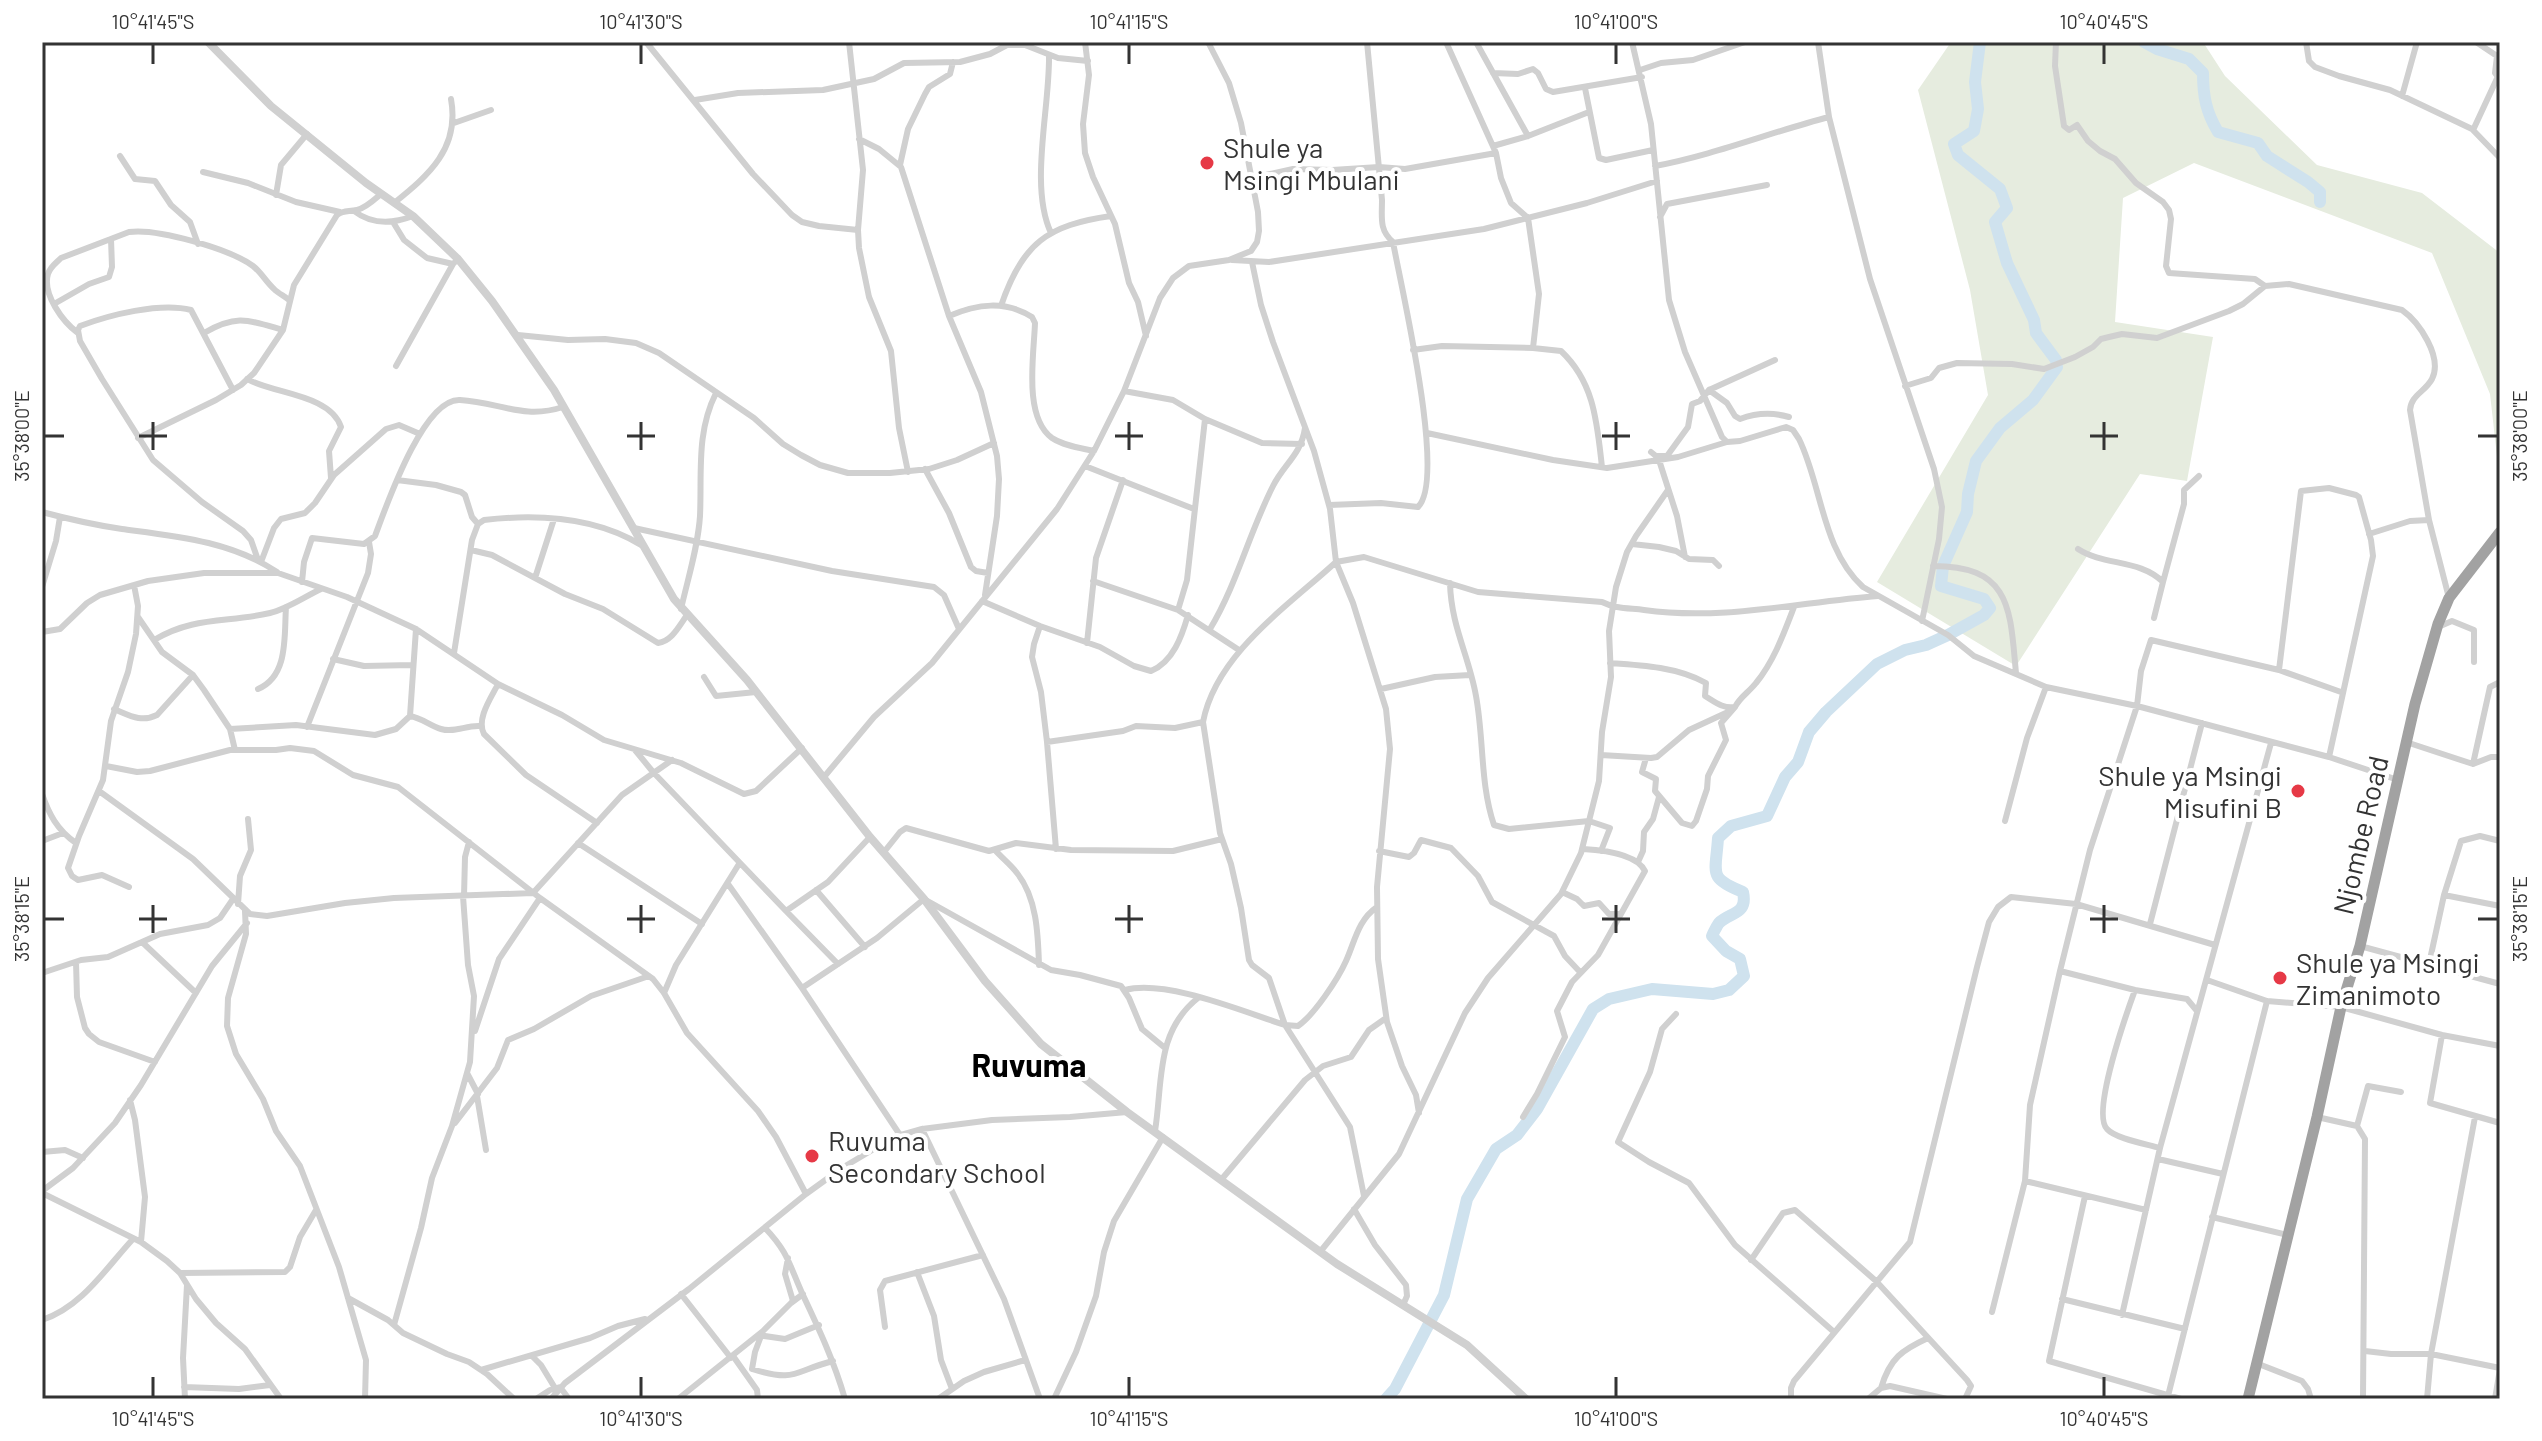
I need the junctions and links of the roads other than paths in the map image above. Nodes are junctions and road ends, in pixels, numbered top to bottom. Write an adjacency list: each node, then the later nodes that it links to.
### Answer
1 (208, 42): 32 (street)
2 (646, 42): 26 (street)
3 (849, 42): 22 (street)
4 (1085, 42): 17 (street)
5 (1208, 42): 43 (street)
6 (1367, 42): 41 (street)
7 (1446, 42): 35 (street)
8 (1476, 42): 19 (street)
9 (1632, 42): 20 (street)
10 (1745, 42): 20 (street)
11 (1818, 42): 29 (street)
12 (2056, 42): 64 (street)
13 (2306, 42): 24 (street)
14 (2417, 42): 24 (street)
15 (2476, 42): 21 (street)
16 (1049, 55): 17 (street); 18 (street); 57 (street)
17 (1088, 61): 52 (street)
18 (953, 62): 22 (street); 39 (street)
19 (1493, 73): 23 (street); 33 (street)
20 (1641, 74): 23 (street); 36 (street)
21 (2499, 75): 31 (street)
22 (852, 84): 26 (street); 34 (street)
23 (1585, 88): 28 (street)
24 (2402, 96): 31 (street)
25 (451, 99): 30 (street)
26 (695, 100): 56 (street)
27 (491, 110): 30 (street)
28 (1589, 112): 33 (street); 36 (street)
29 (1829, 117): 40 (street); 79 (street)
30 (454, 123): 48 (street)
31 (2472, 129): 38 (street)
32 (307, 134): 46 (street); 47 (street)
33 (1528, 136): 35 (street)
34 (859, 139): 39 (street); 56 (street)
35 (1495, 150): 41 (street); 54 (street)
36 (1653, 150): 40 (street)
37 (120, 156): 60 (street)
38 (2500, 158)
39 (900, 165): 68 (street)
40 (1655, 166): 44 (street)
41 (1377, 167): 43 (street); 59 (street)
42 (203, 172): 47 (street)
43 (1252, 178): 61 (street)
44 (1657, 181): 53 (street); 54 (street)
45 (1767, 185): 53 (street)
46 (381, 194): 48 (street); 49 (street)
47 (276, 195): 50 (street)
48 (394, 203): 51 (street)
49 (354, 211): 50 (street); 55 (street)
50 (340, 212): 65 (street)
51 (413, 216): 55 (street); 62 (street)
52 (1111, 216): 57 (street); 73 (street)
53 (1660, 217): 83 (street)
54 (1528, 218): 59 (street); 74 (street)
55 (393, 222): 62 (street)
56 (858, 230): 102 (street)
57 (1051, 233): 67 (street)
58 (111, 239): 60 (street); 66 (street); 66 (street)
59 (1393, 242): 63 (street); 75 (street)
60 (198, 244): 65 (street)
61 (1229, 260): 63 (street); 73 (street)
62 (455, 262): 72 (street); 77 (street)
63 (1252, 262): 89 (street)
64 (2265, 286): 79 (street); 113 (street)
65 (289, 300): 69 (street)
66 (54, 304): 70 (street)
67 (1001, 306): 68 (street); 96 (street)
68 (949, 316): 94 (street)
69 (283, 330): 71 (street); 78 (street)
70 (78, 333): 71 (street); 92 (street)
71 (204, 333): 80 (street)
72 (518, 335): 82 (street); 85 (street)
73 (1146, 336): 81 (street)
74 (1533, 348): 75 (street); 100 (street)
75 (1413, 350): 90 (street)
76 (1775, 360): 83 (street)
77 (396, 366)
78 (247, 379): 80 (street); 104 (street)
79 (1905, 386): 128 (street)
80 (233, 390): 92 (street)
81 (1124, 391): 88 (street); 96 (street)
82 (716, 393): 102 (street); 118 (street)
83 (1706, 393): 86 (street); 93 (street); 97 (street)
84 (1786, 406): 86 (street)
85 (563, 407): 91 (street); 115 (street)
86 (1778, 413): 87 (street)
87 (1789, 417)
88 (1205, 419): 95 (street); 109 (street)
89 (1306, 425): 95 (street); 108 (street)
90 (1427, 433): 100 (street); 108 (street)
91 (420, 434): 104 (street); 105 (street)
92 (138, 438): 125 (street)
93 (1727, 442): 98 (street); 139 (street)
94 (994, 443): 101 (street); 130 (street)
95 (1302, 444): 156 (street)
96 (1094, 451): 99 (street)
97 (1651, 452)
98 (1659, 460): 100 (street); 107 (street)
99 (1085, 466): 106 (street); 141 (street)
100 (1602, 467)
101 (925, 469): 102 (street); 130 (street)
102 (908, 472)
103 (2199, 476): 134 (street)
104 (331, 478): 125 (street)
105 (397, 480): 114 (street); 119 (street)
106 (1123, 480): 109 (street); 132 (street)
107 (1668, 490): 120 (street); 124 (street)
108 (1329, 505): 126 (street)
109 (1194, 509): 146 (street)
110 (42, 512): 111 (street)
111 (60, 517): 125 (street); 137 (street)
112 (554, 519): 114 (street); 121 (street); 131 (street)
113 (2429, 520): 117 (street); 140 (street)
114 (478, 524): 123 (street)
115 (631, 527): 118 (street); 121 (street)
116 (2500, 532): 140 (highway, Njombe Road)
117 (2369, 534): 166 (street); 177 (street)
118 (697, 541): 147 (street); 155 (street)
119 (369, 542): 133 (street); 142 (street)
120 (1632, 544): 124 (street); 144 (street)
121 (641, 545): 147 (street)
122 (2078, 549): 134 (street)
123 (471, 550): 131 (street); 161 (street)
124 (1685, 557): 127 (street)
125 (260, 561): 129 (street)
126 (1336, 562): 135 (street); 160 (street); 175 (street)
127 (1719, 566)
128 (1933, 566): 151 (street); 167 (street)
129 (278, 573): 133 (street); 136 (street)
130 (988, 573): 141 (street)
131 (535, 578): 147 (street)
132 (1093, 581): 146 (street); 159 (street)
133 (302, 582): 138 (street)
134 (2163, 582): 150 (street)
135 (1450, 583): 144 (street); 169 (street)
136 (134, 585): 149 (street); 157 (street)
137 (42, 587)
138 (321, 589): 142 (street); 143 (street)
139 (1878, 596): 145 (street); 151 (street)
140 (2449, 598): 153 (highway, Njombe Road)
141 (983, 599): 152 (street); 155 (street)
142 (355, 601): 154 (street); 162 (street)
143 (286, 607): 158 (street); 174 (street)
144 (1612, 607): 145 (street); 164 (street)
145 (1794, 607): 179 (street)
146 (1178, 610): 148 (street)
147 (684, 612): 176 (street)
148 (1188, 615): 156 (street); 159 (street)
149 (138, 617): 158 (street); 180 (street)
150 (2154, 618)
151 (1922, 621): 167 (street)
152 (1040, 626): 159 (street); 187 (street)
153 (2437, 628): 163 (street); 188 (highway, Njombe Road)
154 (416, 629): 161 (street); 165 (street)
155 (959, 629): 201 (street)
156 (1210, 629): 160 (street)
157 (42, 632)
158 (154, 640): 168 (street)
159 (1087, 643)
160 (1239, 650): 182 (street)
161 (454, 653): 172 (street)
162 (333, 659): 165 (street); 185 (street)
163 (2474, 662)
164 (1610, 663): 179 (street); 193 (street)
165 (412, 665): 181 (street)
166 (2279, 670): 177 (street); 178 (street)
167 (2016, 673): 173 (street)
168 (193, 675): 180 (street); 186 (street)
169 (1470, 675): 175 (street); 207 (street)
170 (704, 677): 176 (street)
171 (2500, 682): 198 (street)
172 (498, 684): 184 (street); 192 (street)
173 (2046, 687): 178 (street); 208 (street)
174 (258, 689)
175 (1381, 689): 221 (street)
176 (756, 692): 190 (street)
177 (2341, 692): 194 (street)
178 (2137, 706): 183 (street); 235 (street)
179 (1735, 707): 196 (street); 205 (street)
180 (114, 709): 199 (street)
181 (410, 716): 184 (street); 185 (street)
182 (1203, 722): 187 (street); 212 (street)
183 (2202, 723): 189 (street); 244 (street)
184 (480, 726): 209 (street)
185 (307, 727): 186 (street)
186 (230, 729): 191 (street)
187 (1047, 742): 218 (street)
188 (2406, 742): 198 (street); 202 (highway, Njombe Road)
189 (2271, 743): 194 (street); 247 (street)
190 (802, 748): 197 (street); 201 (street)
191 (235, 750): 199 (street); 215 (street)
192 (635, 750): 197 (street); 200 (street)
193 (1601, 755): 196 (street); 207 (street)
194 (2329, 757): 202 (street)
195 (2500, 757): 198 (street)
196 (1646, 758): 205 (street)
197 (672, 760): 200 (street)
198 (2473, 764)
199 (106, 766): 203 (street)
200 (653, 772): 209 (street); 225 (street)
201 (824, 777): 211 (street)
202 (2398, 780): 248 (highway, Njombe Road)
203 (99, 791): 216 (street); 234 (street)
204 (42, 794): 210 (street)
205 (1659, 797): 224 (street)
206 (248, 819): 234 (street)
207 (1589, 821): 219 (street); 222 (street)
208 (2005, 821)
209 (597, 823): 217 (street)
210 (63, 833): 213 (street); 216 (street)
211 (870, 837): 223 (street); 228 (street)
212 (1222, 839): 218 (street); 271 (street)
213 (42, 841)
214 (2500, 841): 231 (street)
215 (469, 842): 230 (street); 232 (street)
216 (76, 843): 227 (street)
217 (578, 843): 230 (street); 242 (street)
218 (1056, 849): 220 (street)
219 (1583, 849): 222 (street); 229 (street)
220 (995, 850): 223 (street); 253 (street)
221 (1379, 851): 237 (street); 243 (street)
222 (1601, 851): 224 (street)
223 (884, 852): 233 (street)
224 (1638, 862): 240 (street)
225 (739, 864): 226 (street); 239 (street)
226 (728, 884): 242 (street); 260 (street)
227 (129, 887)
228 (816, 890): 239 (street); 249 (street)
229 (1562, 892): 240 (street); 243 (street)
230 (536, 895): 232 (street); 257 (street); 273 (street)
231 (2444, 895): 236 (street); 252 (street)
232 (464, 896): 241 (street); 273 (street)
233 (924, 899): 249 (street); 253 (street); 284 (street)
234 (235, 901): 238 (street); 246 (street)
235 (2076, 904): 244 (street); 254 (street); 277 (street)
236 (2500, 906)
237 (1377, 907): 270 (street); 271 (street)
238 (245, 911): 241 (street); 245 (street)
239 (786, 911): 251 (street)
240 (1619, 914): 255 (street)
241 (262, 916): 245 (street)
242 (702, 924): 264 (street)
243 (1535, 924): 255 (street); 285 (street)
244 (2150, 924): 247 (street)
245 (247, 925): 263 (street); 309 (street)
246 (142, 942): 250 (street); 263 (street)
247 (2215, 945): 258 (street)
248 (2360, 946): 252 (street); 267 (highway, Njombe Road)
249 (865, 947): 251 (street)
250 (76, 962): 256 (street); 276 (street)
251 (838, 964): 260 (street)
252 (2429, 964): 259 (street)
253 (1039, 965): 261 (street)
254 (2060, 971): 262 (street); 303 (street)
255 (1580, 972): 286 (street)
256 (42, 973)
257 (649, 976): 264 (street); 282 (street)
258 (2207, 980): 266 (street); 268 (street)
259 (2500, 984)
260 (802, 988): 294 (street)
261 (1125, 990): 265 (street); 275 (street)
262 (2135, 990): 268 (street); 296 (street)
263 (196, 993): 276 (street)
264 (664, 993): 305 (street)
265 (1198, 998): 271 (street); 275 (street)
266 (2267, 1001): 267 (street); 301 (street)
267 (2341, 1007): 272 (street); 287 (highway, Njombe Road)
268 (2197, 1011): 296 (street)
269 (1676, 1014): 319 (street)
270 (1386, 1018): 278 (street); 285 (street)
271 (1285, 1025): 278 (street)
272 (2442, 1035): 274 (street); 288 (street)
273 (472, 1038): 279 (street)
274 (2500, 1046)
275 (1165, 1048): 293 (street)
276 (155, 1062): 283 (street)
277 (1950, 1071): 280 (street); 322 (street)
278 (1316, 1072): 302 (street); 306 (street)
279 (467, 1073): 282 (street); 290 (street)
280 (1939, 1081)
281 (2401, 1092): 291 (street)
282 (478, 1095): 290 (street); 297 (street)
283 (130, 1100): 299 (street); 315 (street)
284 (1127, 1112): 292 (street); 293 (street)
285 (1419, 1113): 306 (street)
286 (1523, 1117)
287 (2317, 1117): 291 (street); 313 (highway, Njombe Road)
288 (2475, 1117): 289 (street); 342 (street)
289 (2500, 1123)
290 (452, 1126): 334 (street)
291 (2357, 1126): 341 (street)
292 (922, 1129): 294 (street); 317 (street)
293 (1155, 1131): 295 (street)
294 (900, 1135): 305 (street)
295 (1163, 1137): 302 (street); 371 (street)
296 (2160, 1148): 300 (street)
297 (486, 1150)
298 (42, 1152): 299 (street)
299 (83, 1158): 304 (street)
300 (2158, 1159): 301 (street); 310 (street)
301 (2223, 1174): 311 (street)
302 (1221, 1180): 316 (street)
303 (2025, 1181): 307 (street); 330 (street)
304 (42, 1192): 314 (street)
305 (806, 1194): 312 (street)
306 (1364, 1196): 308 (street)
307 (2085, 1196): 310 (street); 327 (street)
308 (1354, 1209): 316 (street); 329 (street)
309 (316, 1210): 321 (street); 326 (street)
310 (2146, 1210): 331 (street)
311 (2212, 1217): 313 (street); 337 (street)
312 (765, 1228): 318 (street); 324 (street)
313 (2288, 1235): 347 (highway, Njombe Road)
314 (133, 1239): 315 (street); 333 (street)
315 (141, 1242): 321 (street)
316 (1320, 1252): 329 (street)
317 (983, 1255): 320 (street); 345 (street)
318 (788, 1258): 325 (street); 328 (street)
319 (1751, 1260): 322 (street); 338 (street)
320 (917, 1272): 336 (street); 357 (street)
321 (180, 1273): 323 (street)
322 (1876, 1281): 338 (street); 340 (street)
323 (187, 1285): 353 (street); 354 (street)
324 (681, 1294): 332 (street); 344 (street)
325 (803, 1294): 328 (street); 335 (street)
326 (348, 1297): 334 (street); 361 (street)
327 (2062, 1299): 331 (street); 358 (street)
328 (793, 1301): 339 (street)
329 (1403, 1305): 372 (street)
330 (1992, 1312)
331 (2122, 1315): 337 (street)
332 (648, 1318): 343 (street); 355 (street)
333 (42, 1320)
334 (394, 1325): 350 (street)
335 (819, 1325): 339 (street); 346 (street)
336 (885, 1327)
337 (2185, 1329): 358 (street)
338 (1834, 1332): 373 (street)
339 (759, 1336): 344 (street); 349 (street)
340 (1928, 1338): 356 (street); 376 (street)
341 (2365, 1351): 342 (street); 380 (street)
342 (2431, 1354): 348 (street); 381 (street)
343 (532, 1356): 350 (street); 355 (street)
344 (732, 1357): 351 (street); 366 (street)
345 (1025, 1360): 357 (street); 370 (street)
346 (833, 1361): 349 (street); 368 (street)
347 (2256, 1363): 378 (highway, Njombe Road); 379 (street)
348 (2500, 1368): 352 (street)
349 (752, 1369): 351 (street)
350 (481, 1370): 362 (street)
351 (751, 1380): 367 (street)
352 (2499, 1380): 382 (street)
353 (270, 1385): 354 (street); 360 (street)
354 (184, 1387): 359 (street)
355 (558, 1388): 363 (street); 364 (street); 365 (street)
356 (1881, 1388): 374 (street); 375 (street)
357 (952, 1389): 369 (street)
358 (2168, 1396): 377 (street)
359 (185, 1399)
360 (281, 1399)
361 (365, 1399)
362 (514, 1399)
363 (536, 1399)
364 (551, 1399)
365 (569, 1399)
366 (678, 1399)
367 (758, 1399)
368 (845, 1399)
369 (938, 1399)
370 (1040, 1399)
371 (1054, 1399)
372 (1526, 1399)
373 (1791, 1399)
374 (1868, 1399)
375 (1947, 1399)
376 (1965, 1399)
377 (2181, 1399)
378 (2248, 1399)
379 (2311, 1399)
380 (2363, 1399)
381 (2427, 1399)
382 (2495, 1399)

